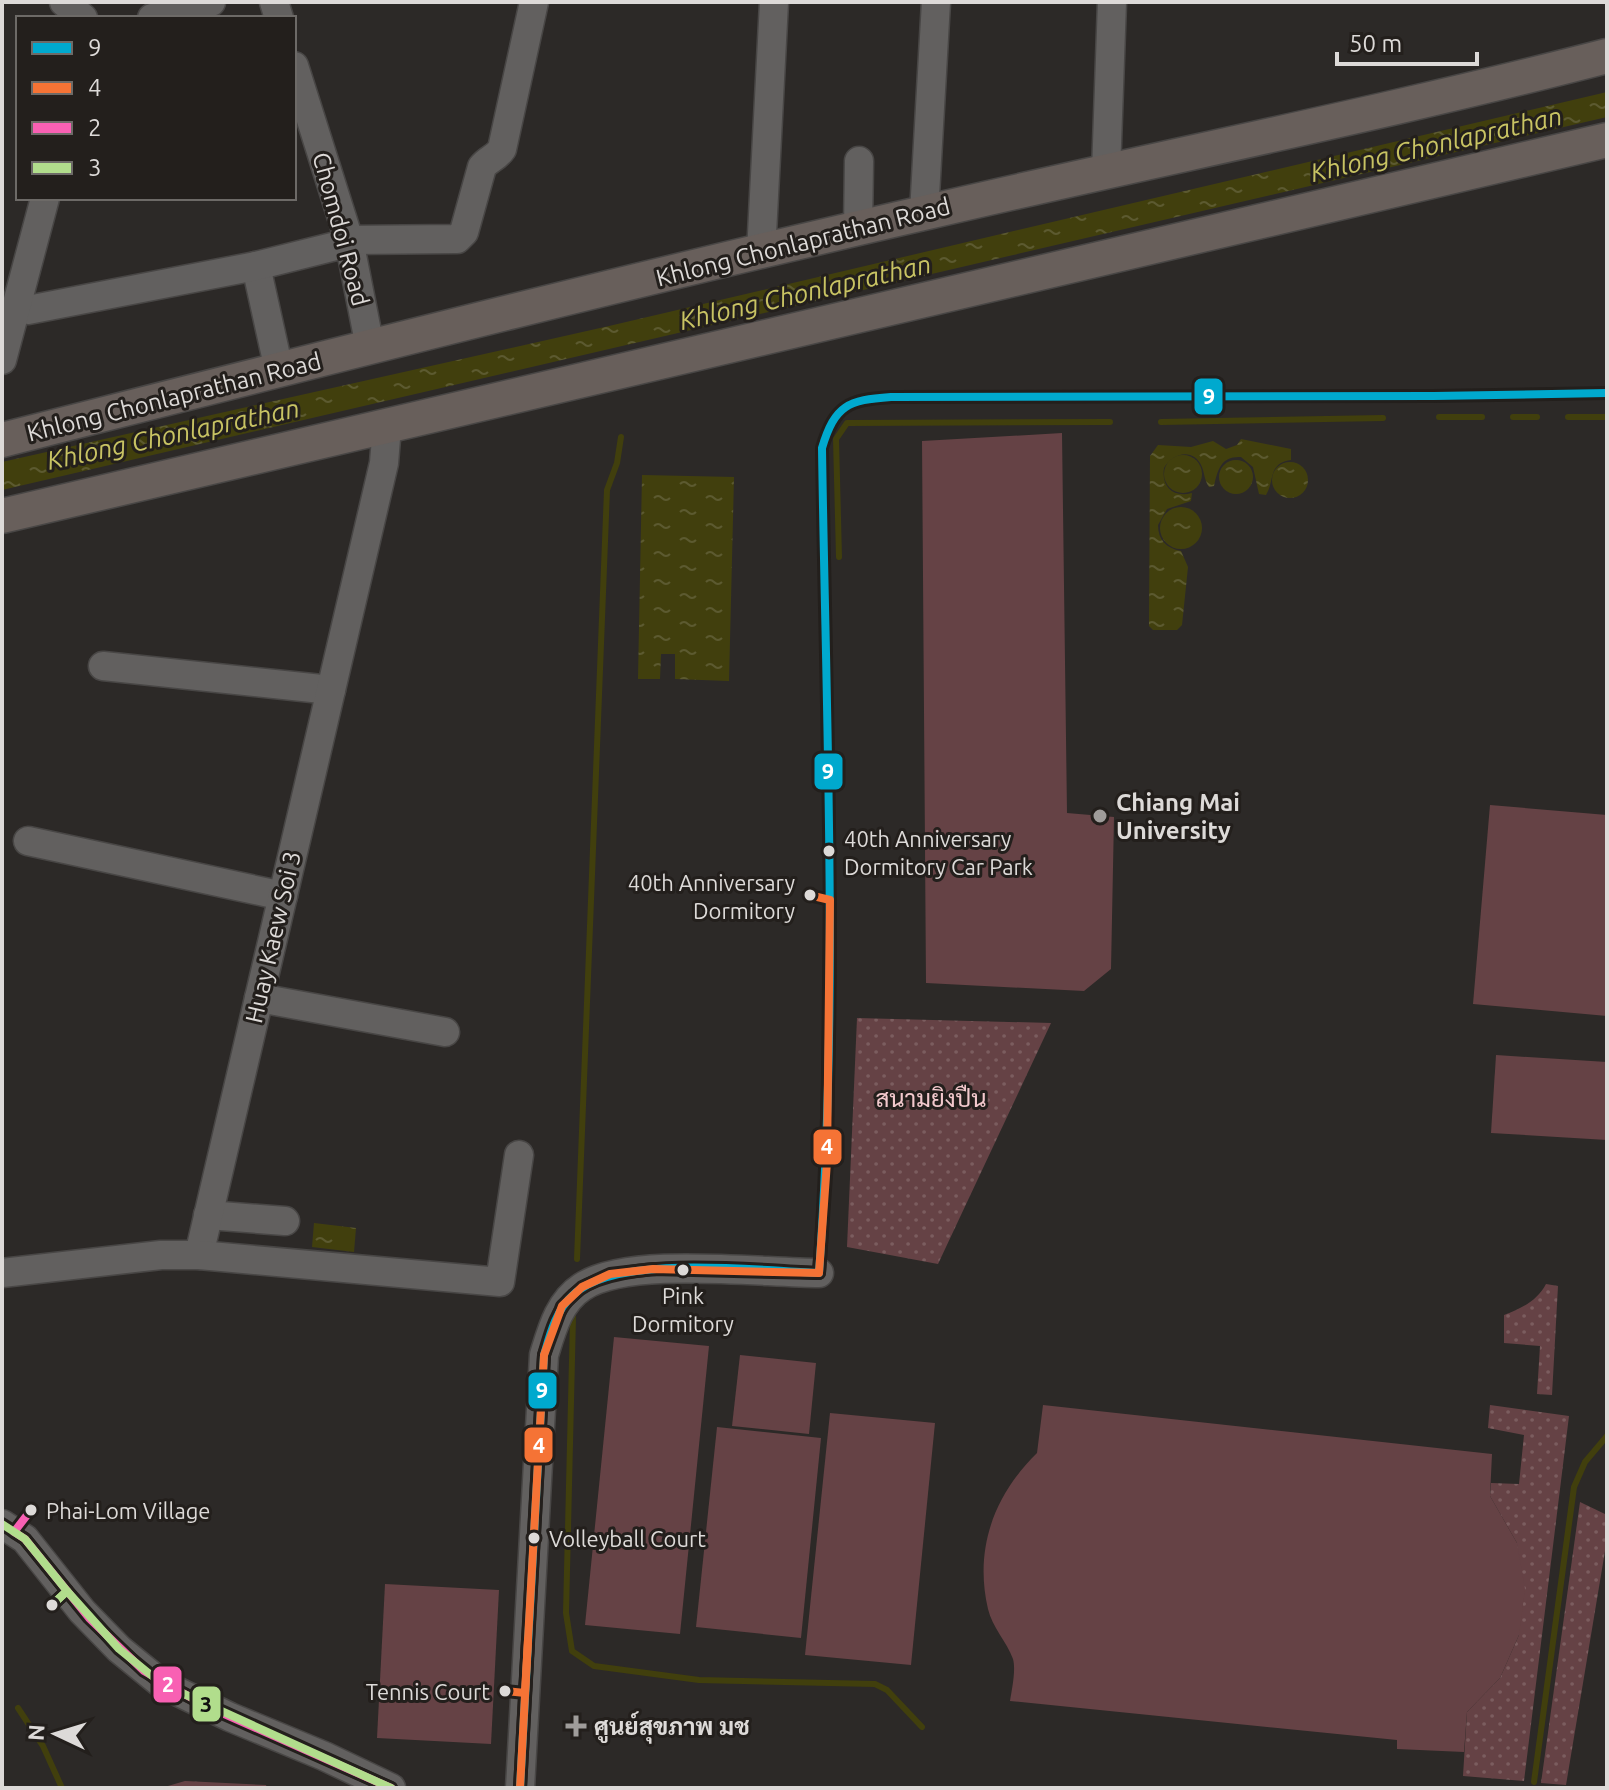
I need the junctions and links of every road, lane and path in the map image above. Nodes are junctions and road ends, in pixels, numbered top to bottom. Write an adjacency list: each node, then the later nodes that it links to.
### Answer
1 (64, 2): 7 (street)
2 (211, 2): 8 (street)
3 (534, 2): 17 (street)
4 (774, 2): 18 (street)
5 (936, 2): 15 (street)
6 (1112, 2): 13 (street)
7 (81, 16)
8 (159, 16)
9 (1607, 56): 13 (main road, Khlong Chonlaprathan Road)
10 (296, 73): 17 (street, Chomdoi Road)
11 (1607, 140): 24 (main road)
12 (859, 161): 16 (street)
13 (1106, 172): 15 (main road, Khlong Chonlaprathan Road)
14 (44, 200): 20 (street)
15 (924, 213): 16 (main road, Khlong Chonlaprathan Road)
16 (858, 229): 18 (main road, Khlong Chonlaprathan Road)
17 (343, 243): 19 (street); 21 (street, Chomdoi Road)
18 (761, 253): 21 (main road, Khlong Chonlaprathan Road)
19 (256, 266): 20 (street); 23 (street)
20 (17, 294): 22 (street)
21 (370, 347): 23 (main road, Khlong Chonlaprathan Road)
22 (2, 360)
23 (279, 370): 25 (main road, Khlong Chonlaprathan Road)
24 (387, 426): 26 (main road); 28 (street, Huay Kaew Soi 3)
25 (2, 440)
26 (2, 516)
27 (103, 666): 28 (street)
28 (331, 690): 30 (street, Huay Kaew Soi 3)
29 (28, 841): 30 (street)
30 (283, 896): 31 (street, Huay Kaew Soi 3)
31 (259, 998): 32 (street); 34 (street, Huay Kaew Soi 3)
32 (445, 1032)
33 (519, 1155): 36 (street)
34 (208, 1215): 35 (street); 36 (street, Huay Kaew Soi 3)
35 (285, 1221)
36 (199, 1255): 37 (street)
37 (2, 1273)
38 (819, 1273): 41 (street)
39 (2, 1524): 40 (street)
40 (391, 1788)
41 (520, 1788)

